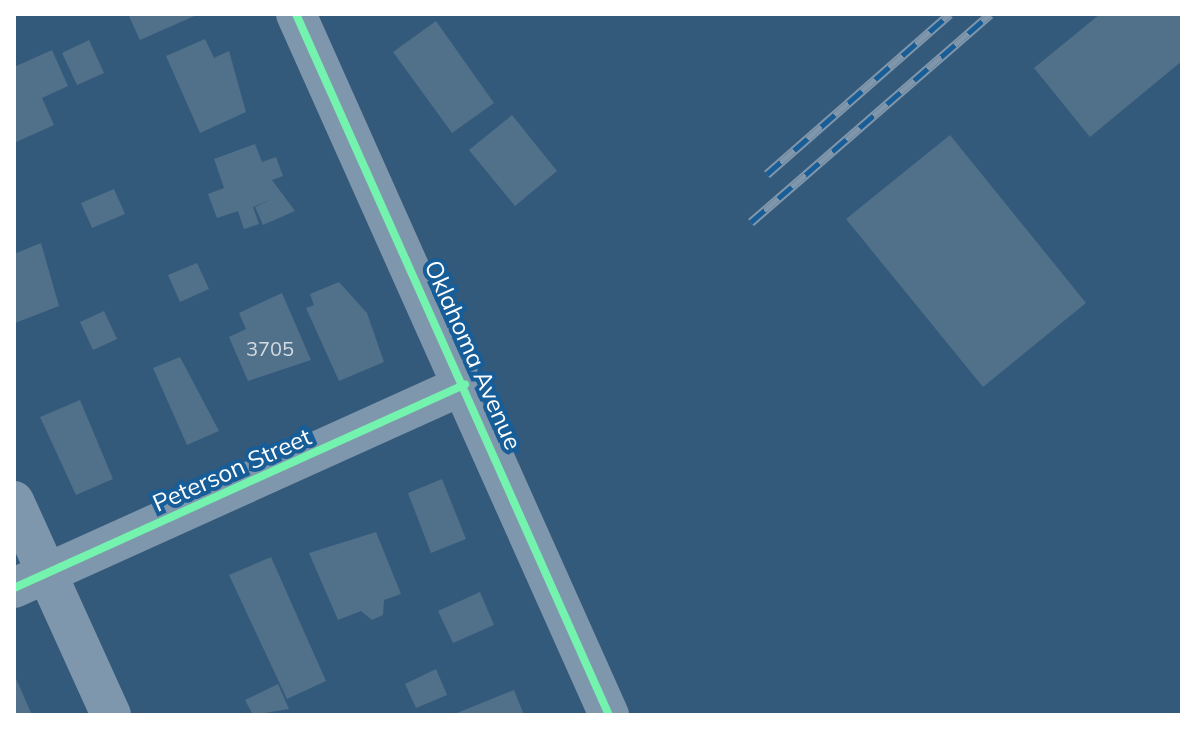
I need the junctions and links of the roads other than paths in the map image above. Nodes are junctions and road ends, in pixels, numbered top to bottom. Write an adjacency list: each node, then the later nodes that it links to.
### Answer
1 (296, 14): 2 (street, Oklahoma Avenue)
2 (465, 384): 4 (street, Peterson Street); 6 (street, Oklahoma Avenue)
3 (14, 501): 4 (street)
4 (30, 581): 5 (street)
5 (111, 715)
6 (609, 715)

